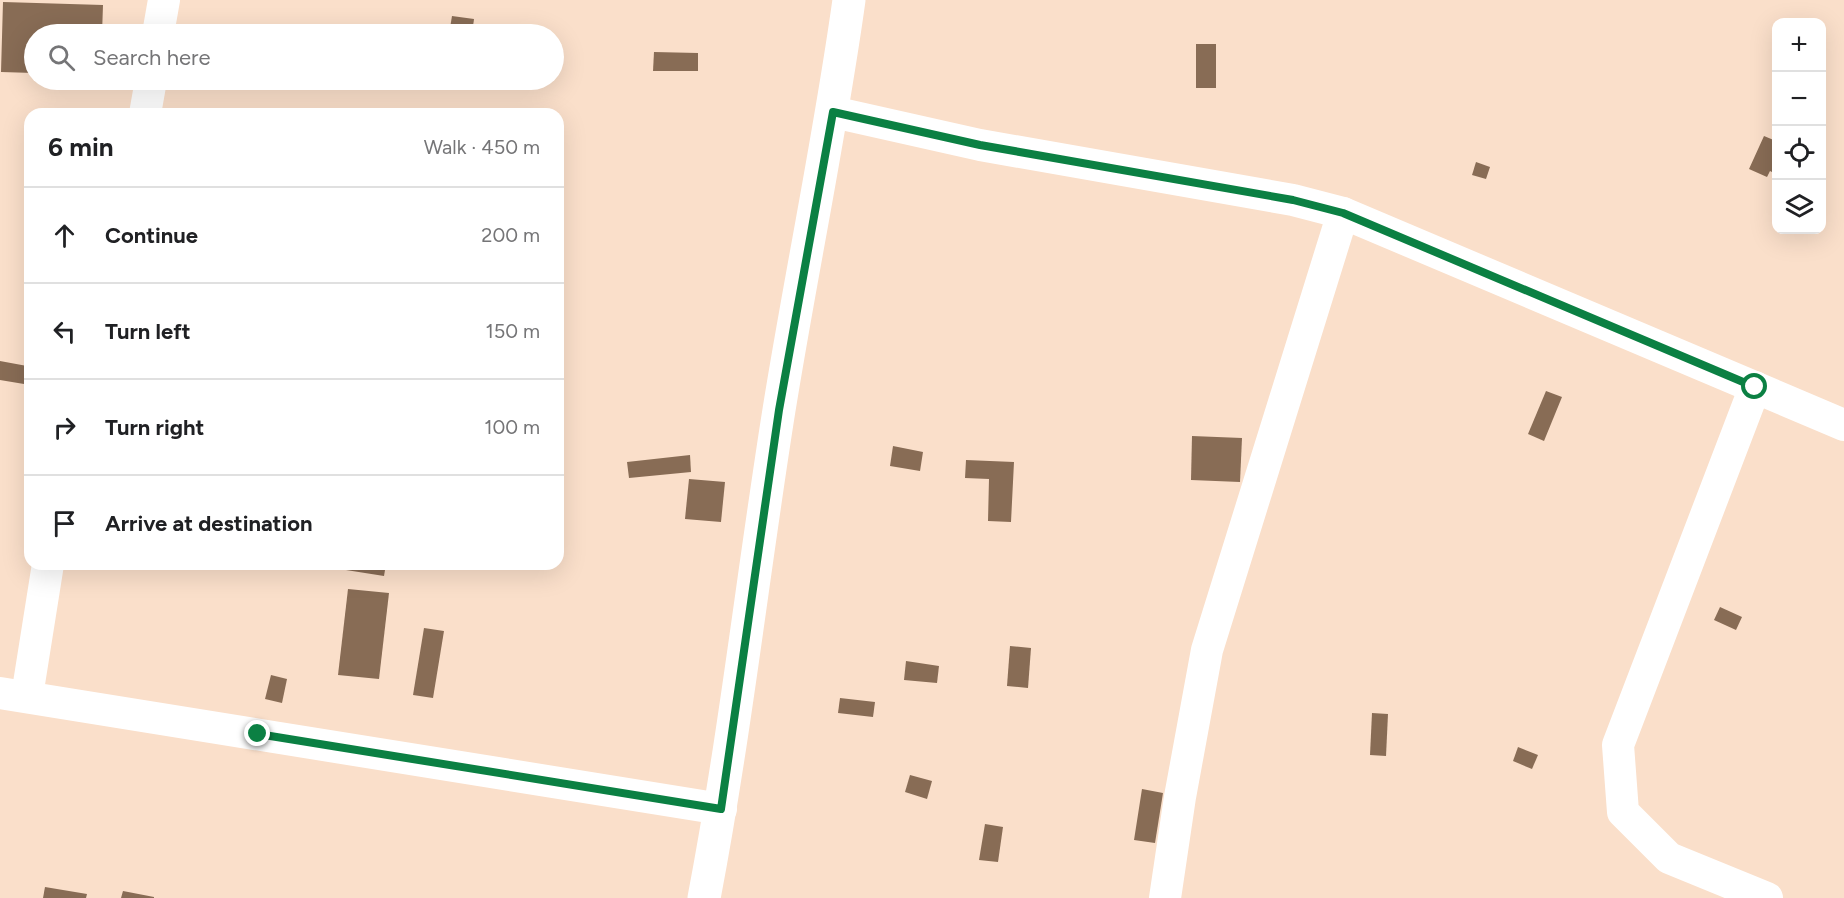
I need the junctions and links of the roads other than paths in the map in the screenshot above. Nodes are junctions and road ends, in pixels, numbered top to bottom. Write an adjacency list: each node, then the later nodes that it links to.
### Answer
1 (164, 0): 3 (street)
2 (849, 0): 6 (street)
3 (160, 24)
4 (149, 90): 5 (street)
5 (146, 108)
6 (833, 112): 7 (street); 12 (street)
7 (1343, 213): 8 (street); 14 (street)
8 (1755, 387): 9 (street); 15 (street)
9 (1844, 425)
10 (46, 570): 11 (street)
11 (13, 694): 12 (street)
12 (721, 809): 13 (street)
13 (704, 898)
14 (1165, 898)
15 (1767, 898)

